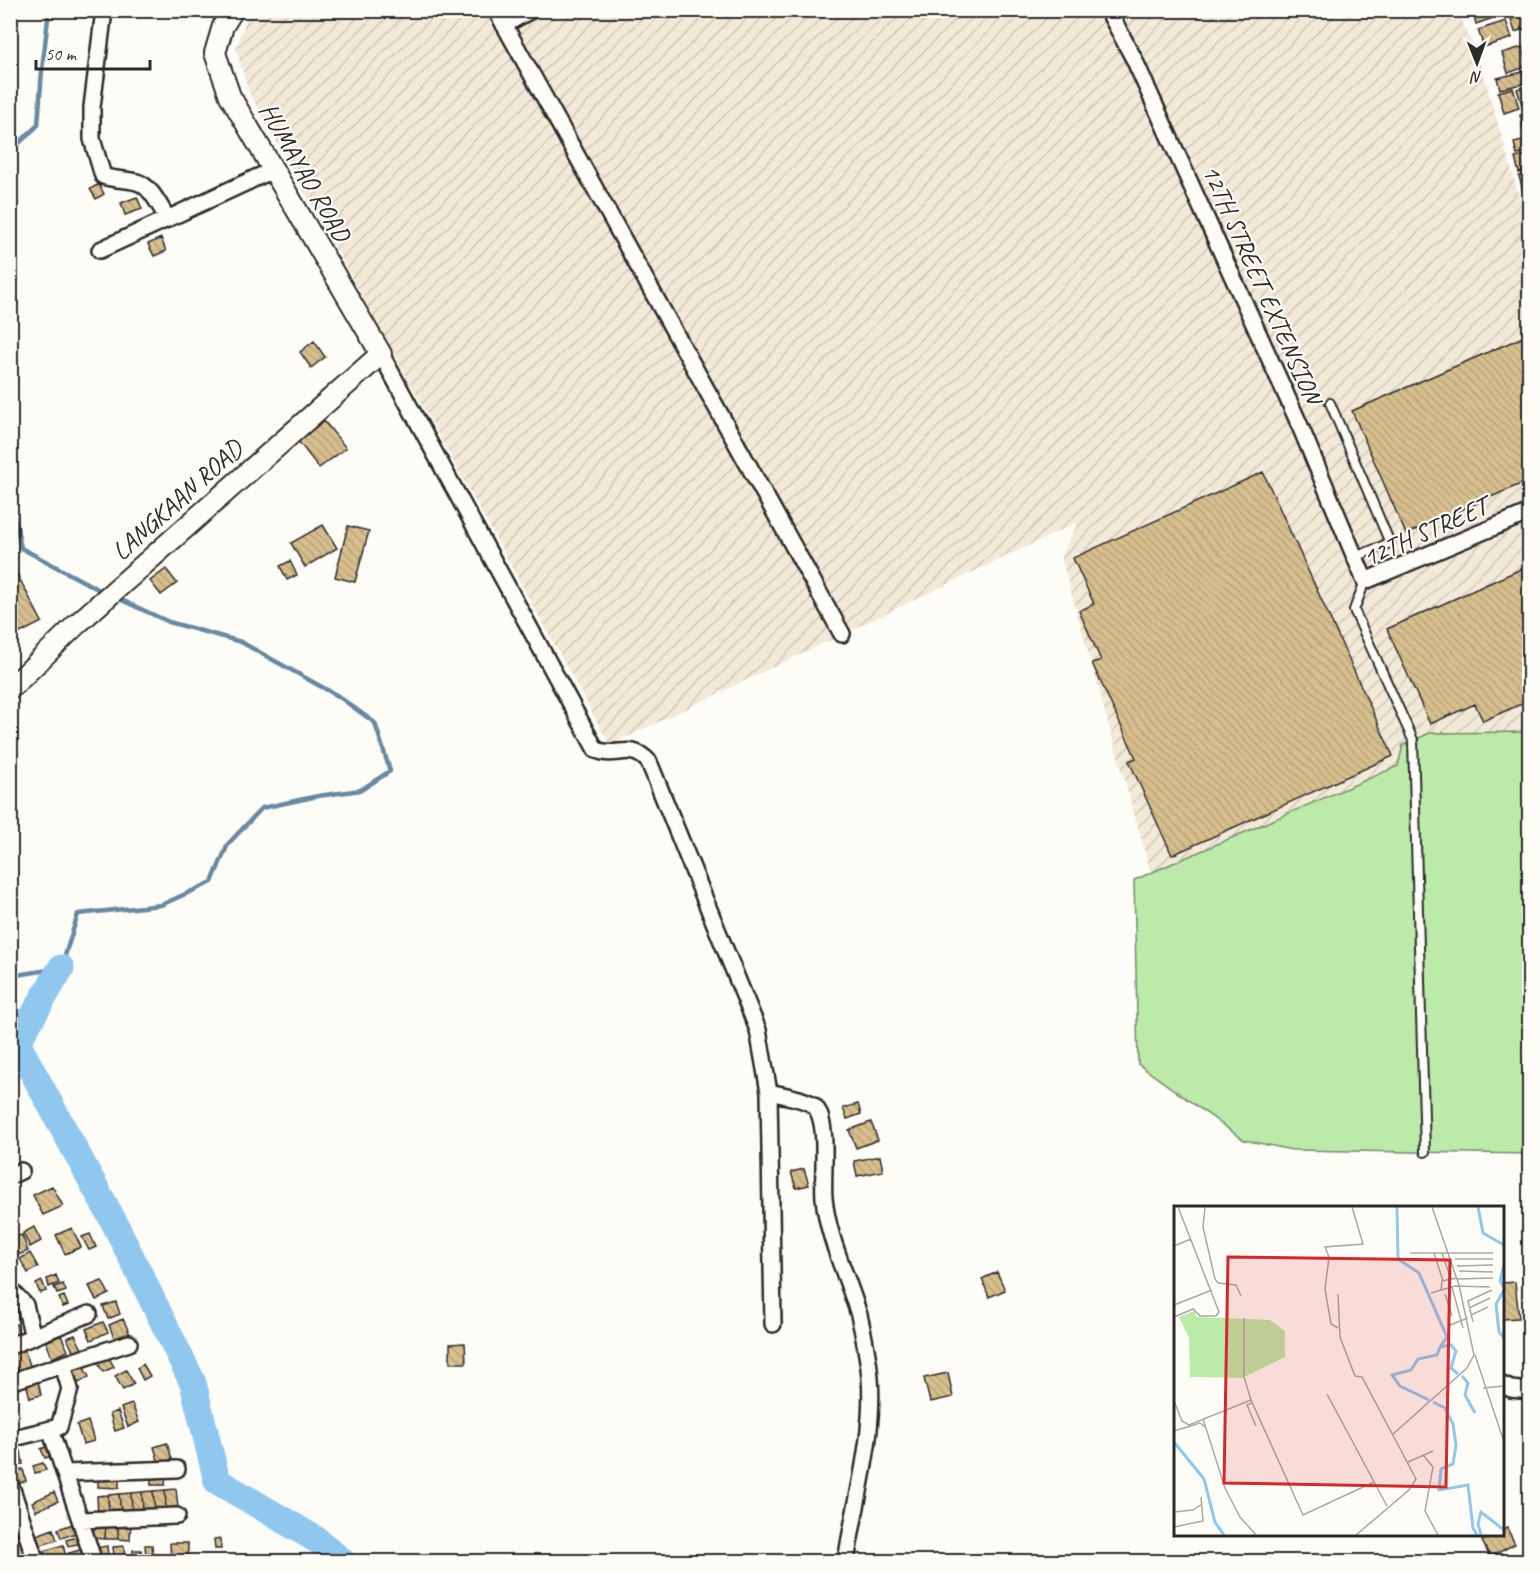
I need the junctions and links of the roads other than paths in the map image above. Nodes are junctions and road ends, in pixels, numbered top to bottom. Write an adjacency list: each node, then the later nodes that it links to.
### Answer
1 (104, 10): 8 (street)
2 (233, 10): 7 (street, HUMAYAO ROAD)
3 (496, 10): 6 (street)
4 (531, 10): 6 (street)
5 (1108, 10): 13 (street, 12TH STREET EXTENSION)
6 (504, 25): 15 (street)
7 (273, 170): 8 (street); 10 (street, HUMAYAO ROAD)
8 (168, 219): 9 (street)
9 (100, 250)
10 (381, 354): 16 (street, LANGKAAN ROAD); 17 (street)
11 (1330, 403): 13 (lane)
12 (1530, 512): 14 (street, 12TH STREET)
13 (1354, 557): 14 (street, 12TH STREET EXTENSION)
14 (1365, 581): 18 (lane, 12TH STREET)
15 (842, 634)
16 (10, 688)
17 (769, 1092): 21 (street); 38 (street)
18 (1425, 1152)
19 (10, 1288): 22 (street)
20 (89, 1314): 22 (street)
21 (773, 1324)
22 (33, 1337): 24 (street)
23 (129, 1343): 25 (street)
24 (10, 1346)
25 (63, 1365): 26 (street); 29 (street)
26 (10, 1382)
27 (1504, 1386): 28 (street)
28 (1530, 1391)
29 (50, 1429): 30 (street); 32 (street)
30 (10, 1439)
31 (177, 1469): 32 (street)
32 (64, 1473): 35 (street)
33 (10, 1484): 36 (street)
34 (177, 1516): 35 (street)
35 (81, 1520): 37 (street)
36 (36, 1562)
37 (94, 1562)
38 (846, 1562)

